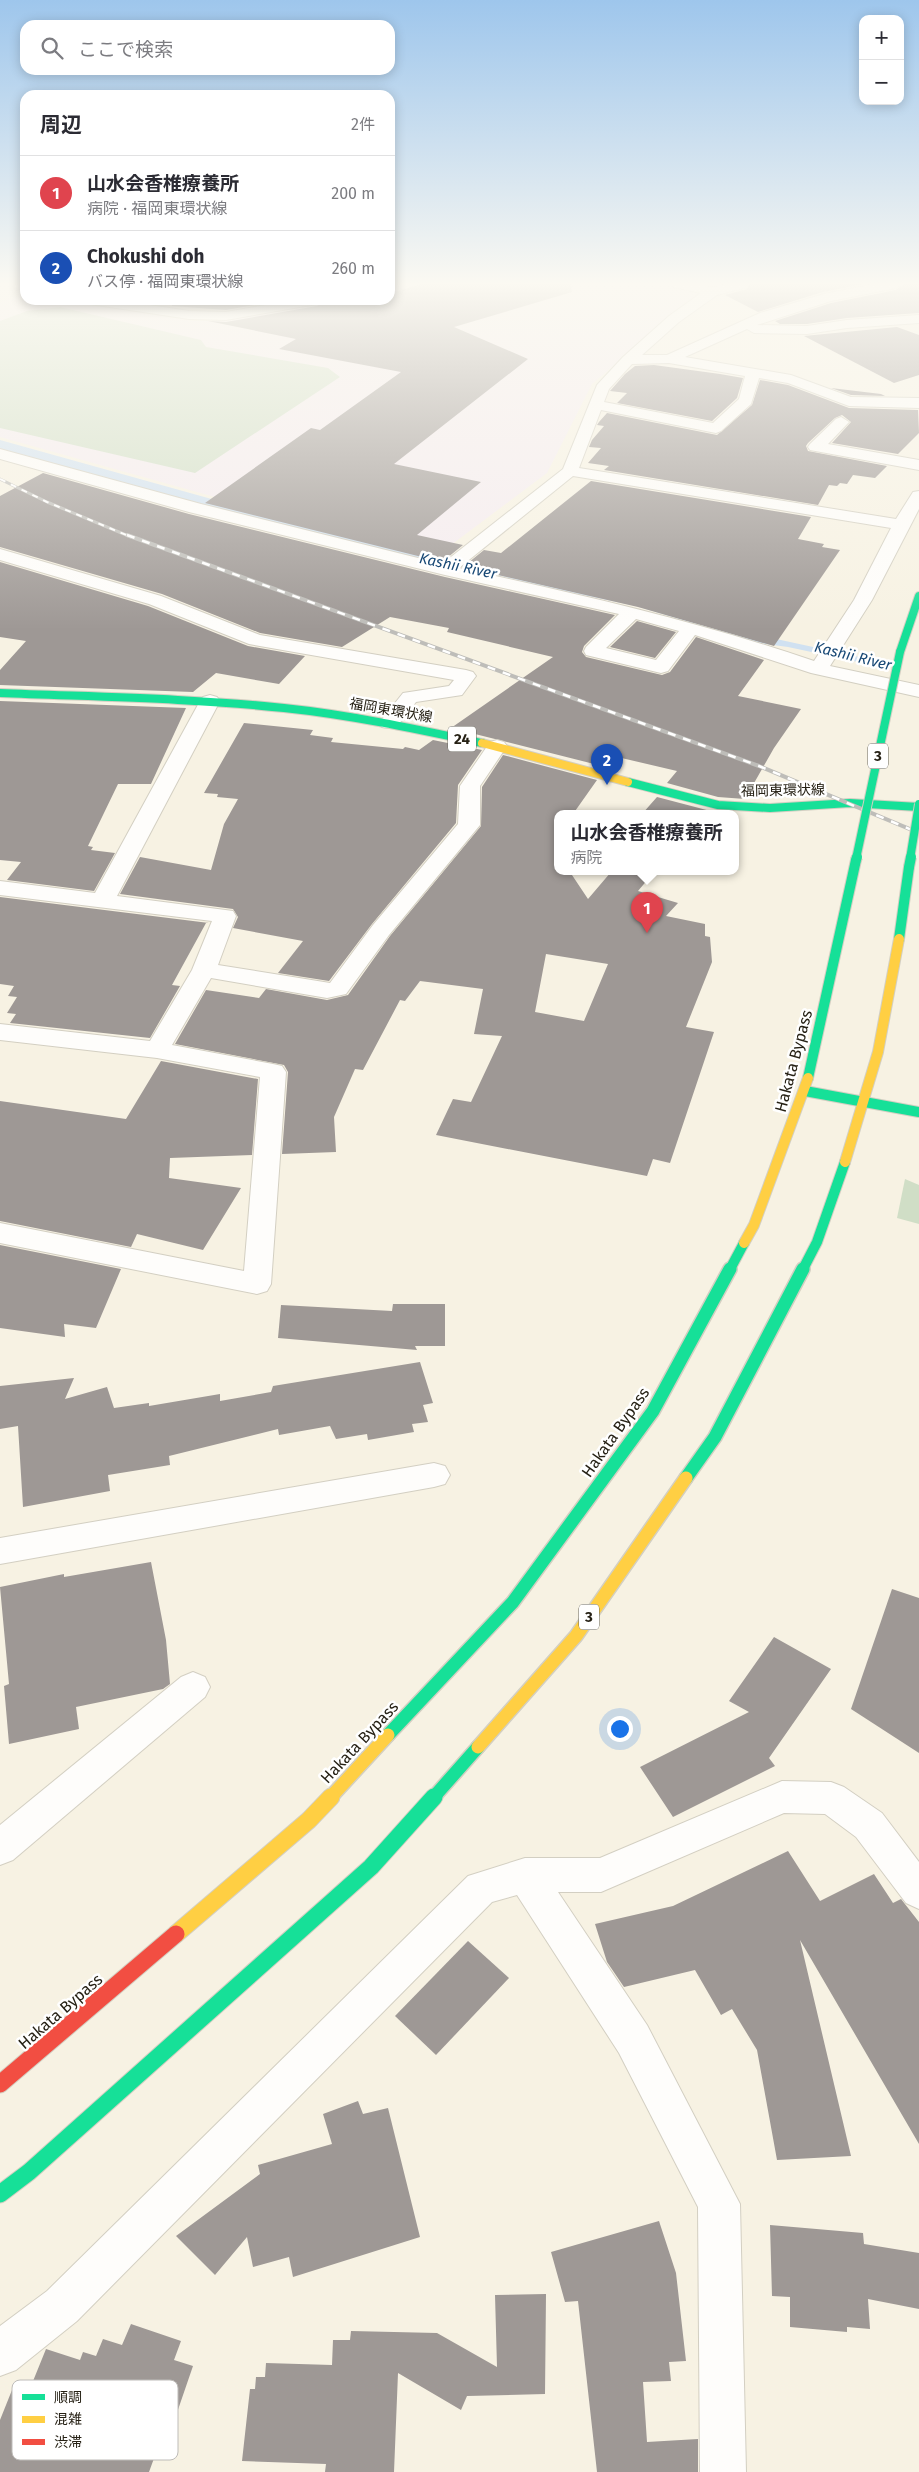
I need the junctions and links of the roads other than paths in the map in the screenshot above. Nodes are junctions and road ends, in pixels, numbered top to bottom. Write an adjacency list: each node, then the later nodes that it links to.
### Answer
1 (598, 399): 5 (street)
2 (746, 399): 5 (street)
3 (845, 399): 4 (street)
4 (919, 403)
5 (596, 405): 9 (street)
6 (841, 422): 8 (street)
7 (0, 454): 13 (street)
8 (919, 465)
9 (570, 471): 11 (street); 13 (street)
10 (919, 496): 11 (street)
11 (901, 525): 17 (street)
12 (0, 554): 21 (street)
13 (445, 570): 15 (street)
14 (919, 596): 29 (main road, Hakata Bypass / 3, bridge)
15 (632, 612): 16 (street); 16 (street)
16 (691, 628): 17 (street)
17 (818, 669): 18 (street)
18 (919, 691)
19 (0, 693): 20 (main road, 福岡東環状線 / 24)
20 (210, 701): 21 (main road, 福岡東環状線 / 24); 25 (street)
21 (389, 723): 22 (main road, 福岡東環状線 / 24)
22 (497, 746): 23 (main road, 福岡東環状線 / 24); 26 (street)
23 (919, 806): 30 (main road, 3, bridge)
24 (0, 888): 25 (street)
25 (103, 900): 26 (street)
26 (204, 970): 28 (street)
27 (0, 1032): 28 (street)
28 (158, 1050): 32 (street)
29 (805, 1091): 30 (main road); 39 (main road, Hakata Bypass / 3)
30 (866, 1102): 31 (main road); 40 (main road, 3)
31 (919, 1112)
32 (0, 1233)
33 (434, 1475): 34 (street)
34 (0, 1551)
35 (193, 1687): 36 (street)
36 (0, 1848)
37 (525, 1875): 38 (street); 41 (street); 42 (street)
38 (919, 1891)
39 (0, 2084)
40 (0, 2194)
41 (0, 2354)
42 (723, 2472)

